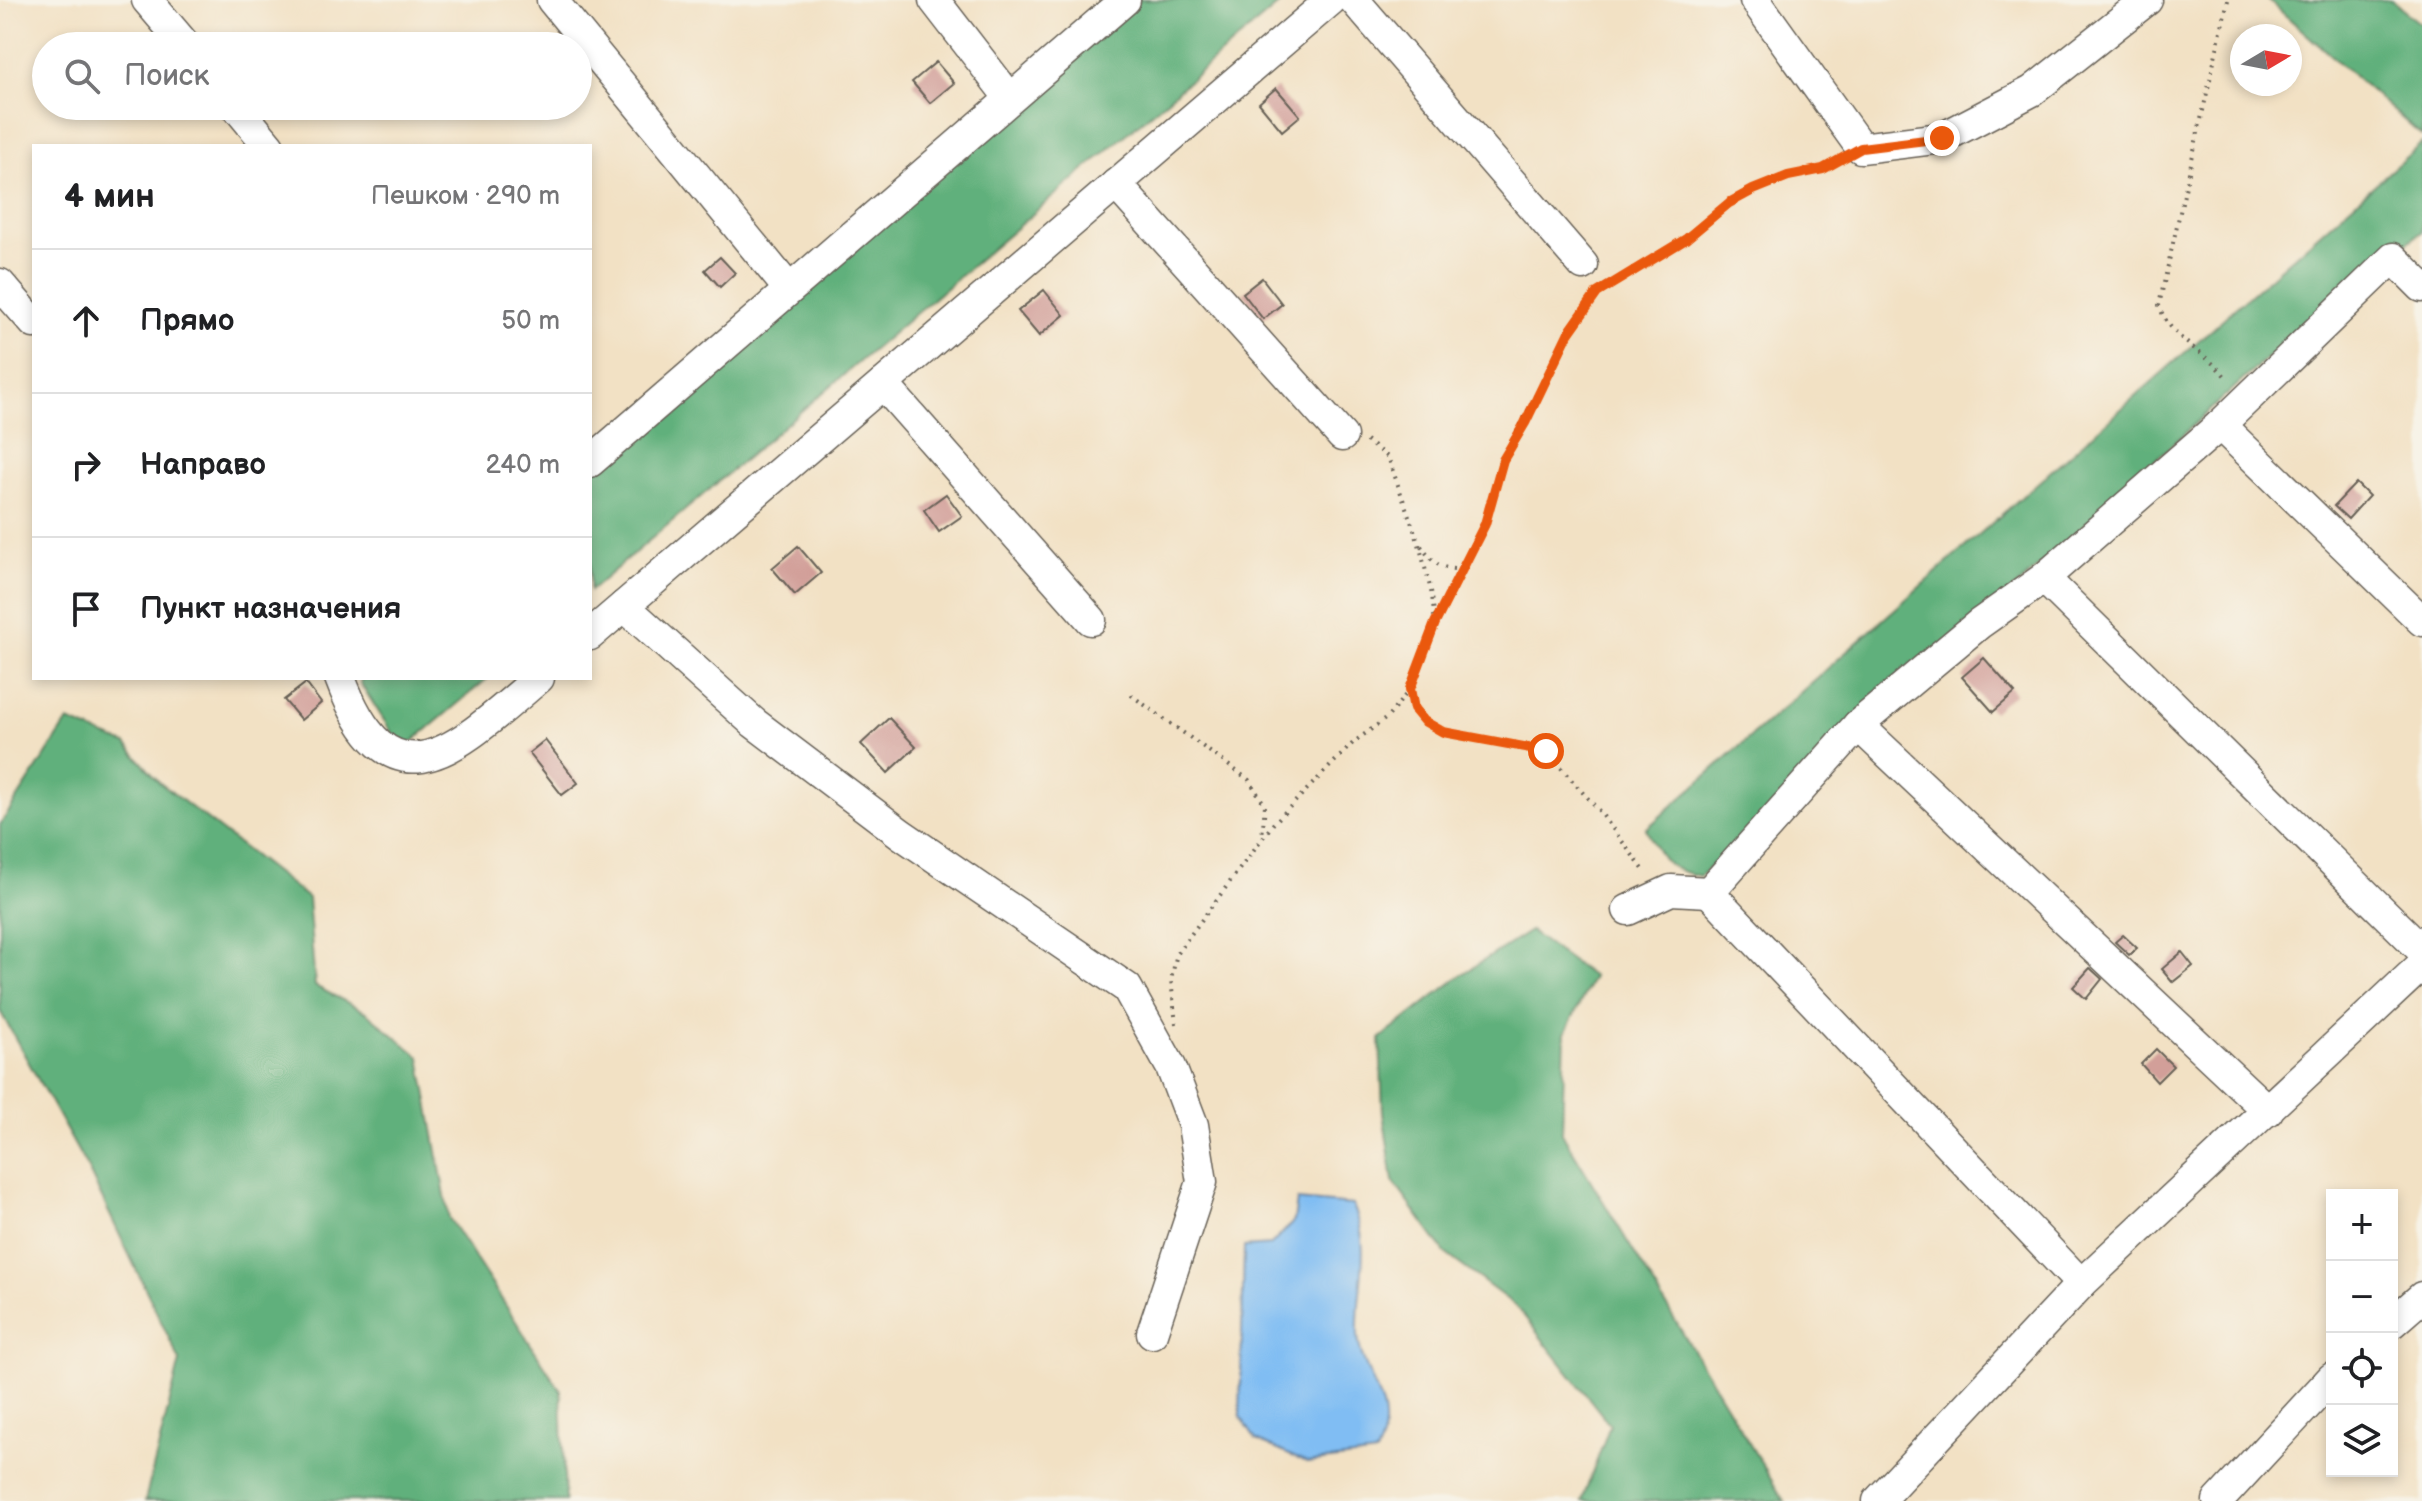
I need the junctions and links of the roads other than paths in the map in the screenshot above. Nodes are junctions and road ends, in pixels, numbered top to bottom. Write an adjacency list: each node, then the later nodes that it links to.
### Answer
1 (147, 0): 9 (street)
2 (552, 0): 10 (street)
3 (934, 0): 12 (street)
4 (1125, 0): 12 (street)
5 (1331, 0): 15 (street)
6 (1354, 0): 16 (street)
7 (1755, 0): 8 (street)
8 (2147, 0)
9 (174, 32)
10 (578, 32)
11 (592, 49): 19 (street)
12 (1009, 97): 19 (street)
13 (248, 120): 14 (street)
14 (267, 144)
15 (1116, 184): 21 (street); 23 (street)
16 (1583, 265)
17 (0, 284): 20 (street)
18 (2422, 287): 22 (street)
19 (788, 288): 24 (street)
20 (32, 321)
21 (883, 384): 26 (street); 27 (street)
22 (2220, 425): 25 (street); 28 (street)
23 (1342, 436)
24 (592, 460)
25 (2044, 578): 32 (street); 35 (street)
26 (624, 606): 29 (street); 41 (street)
27 (1091, 620)
28 (2422, 621)
29 (592, 633)
30 (341, 680): 31 (street)
31 (537, 680)
32 (1858, 725): 33 (street); 37 (street)
33 (1709, 892): 34 (street); 38 (street)
34 (1628, 910)
35 (2422, 950)
36 (2422, 965): 37 (street)
37 (2268, 1111): 38 (street)
38 (2081, 1284): 43 (street)
39 (2422, 1297): 40 (street)
40 (2398, 1318)
41 (1152, 1333)
42 (2326, 1384): 44 (street)
43 (1878, 1501)
44 (2218, 1501)

